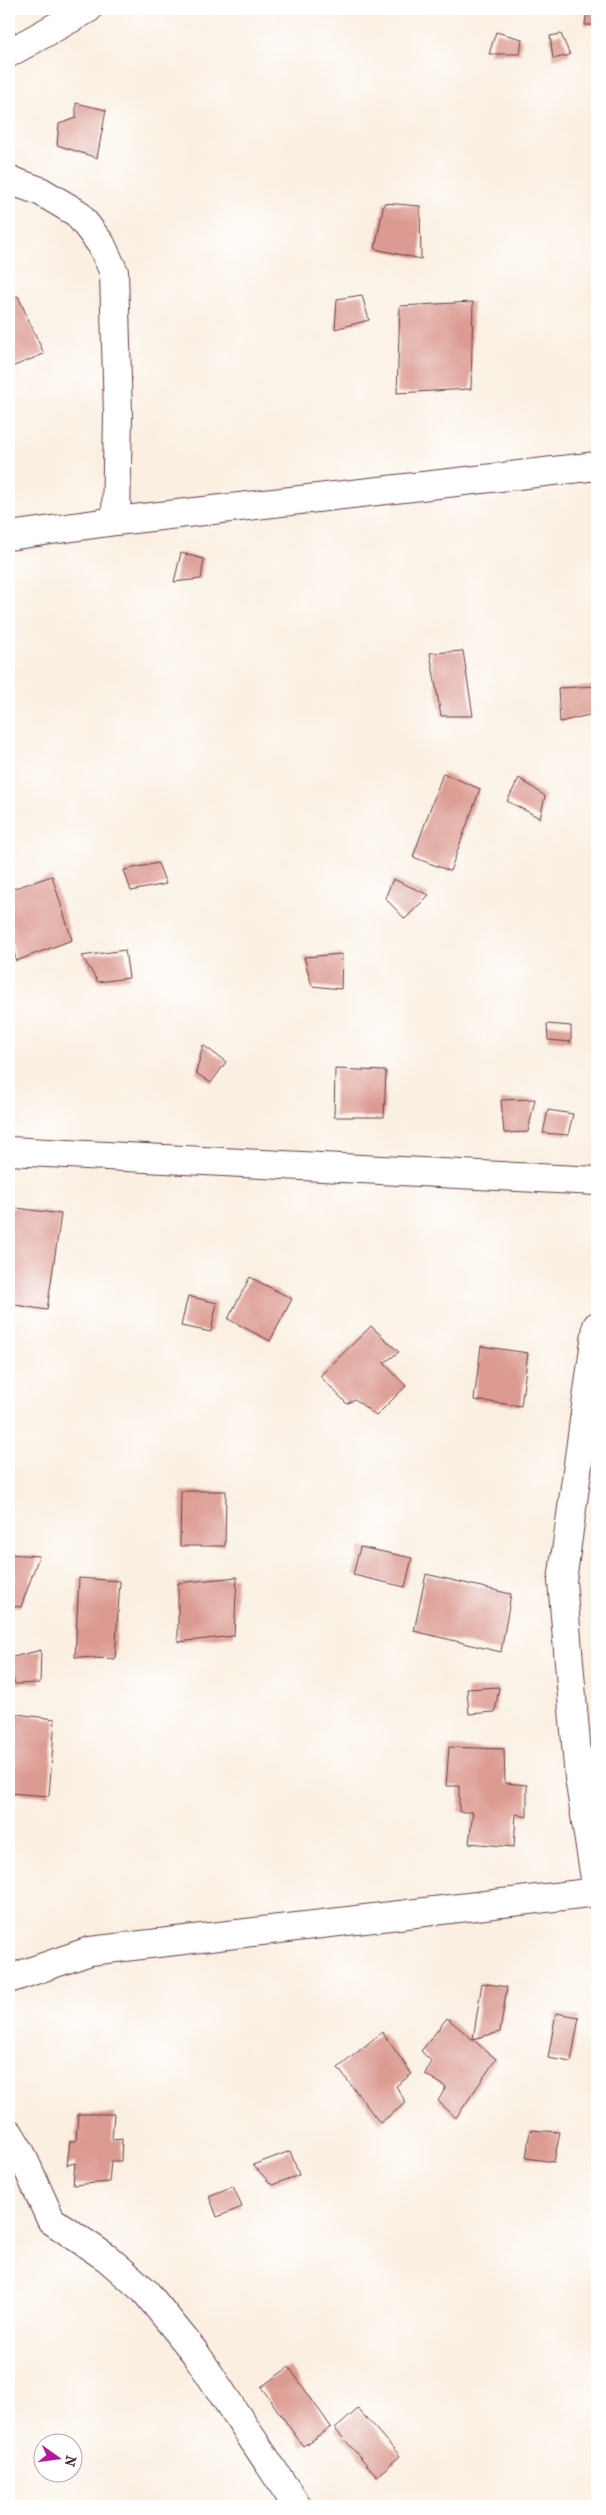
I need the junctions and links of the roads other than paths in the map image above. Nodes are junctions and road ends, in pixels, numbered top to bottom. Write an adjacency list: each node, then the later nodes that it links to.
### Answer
1 (88, 9): 2 (street)
2 (9, 53)
3 (9, 180): 5 (street)
4 (597, 466): 5 (street)
5 (116, 521): 6 (street)
6 (9, 536)
7 (9, 1152): 8 (street)
8 (597, 1181)
9 (597, 1326): 10 (street)
10 (597, 1891): 11 (street)
11 (9, 1979)
12 (9, 2133): 13 (street)
13 (296, 2506)

